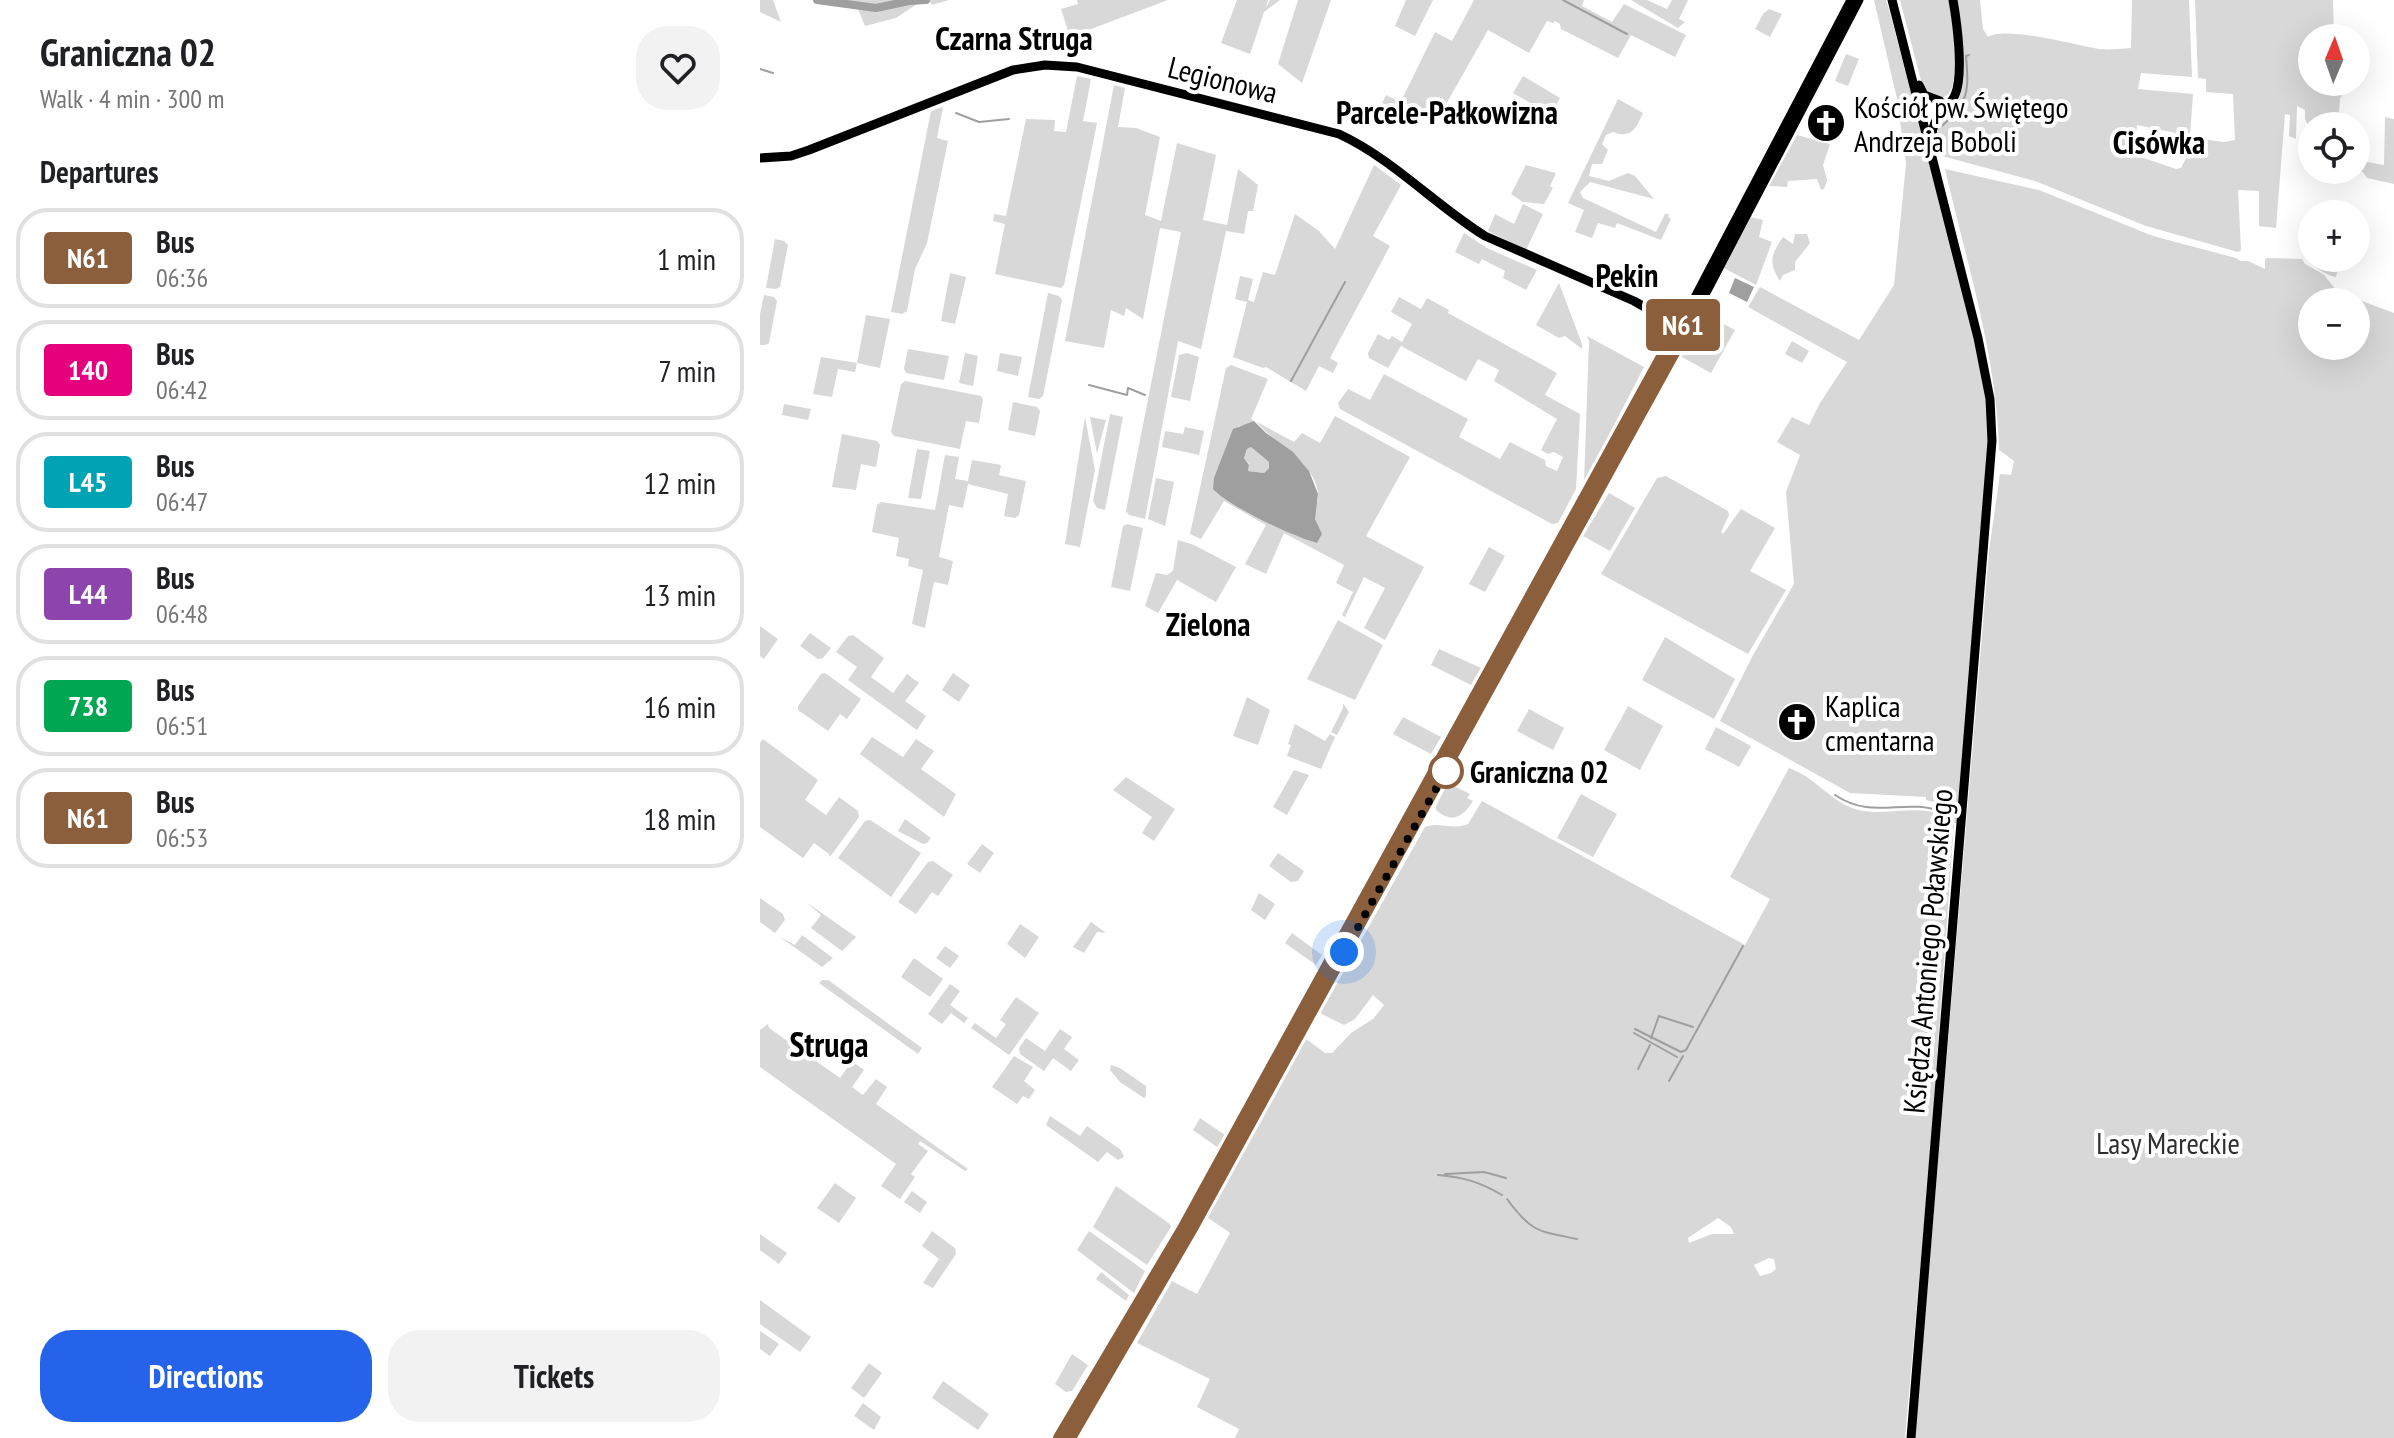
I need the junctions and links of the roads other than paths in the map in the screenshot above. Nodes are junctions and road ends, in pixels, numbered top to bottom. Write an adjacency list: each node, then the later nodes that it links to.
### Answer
1 (1849, 0): 10 (main road)
2 (1859, 0): 10 (main road)
3 (1892, 0): 5 (main road, Księdza Antoniego Poławskiego)
4 (1953, 0): 6 (main road)
5 (1912, 73): 6 (main road); 7 (main road, Księdza Antoniego Poławskiego)
6 (1944, 103): 7 (main road); 8 (main road)
7 (1921, 107): 8 (main road, Księdza Antoniego Poławskiego)
8 (1932, 149): 13 (main road, Księdza Antoniego Poławskiego)
9 (760, 158): 10 (main road, Legionowa)
10 (1685, 326): 11 (main road); 12 (main road)
11 (1059, 1438)
12 (1070, 1438)
13 (1911, 1438)

